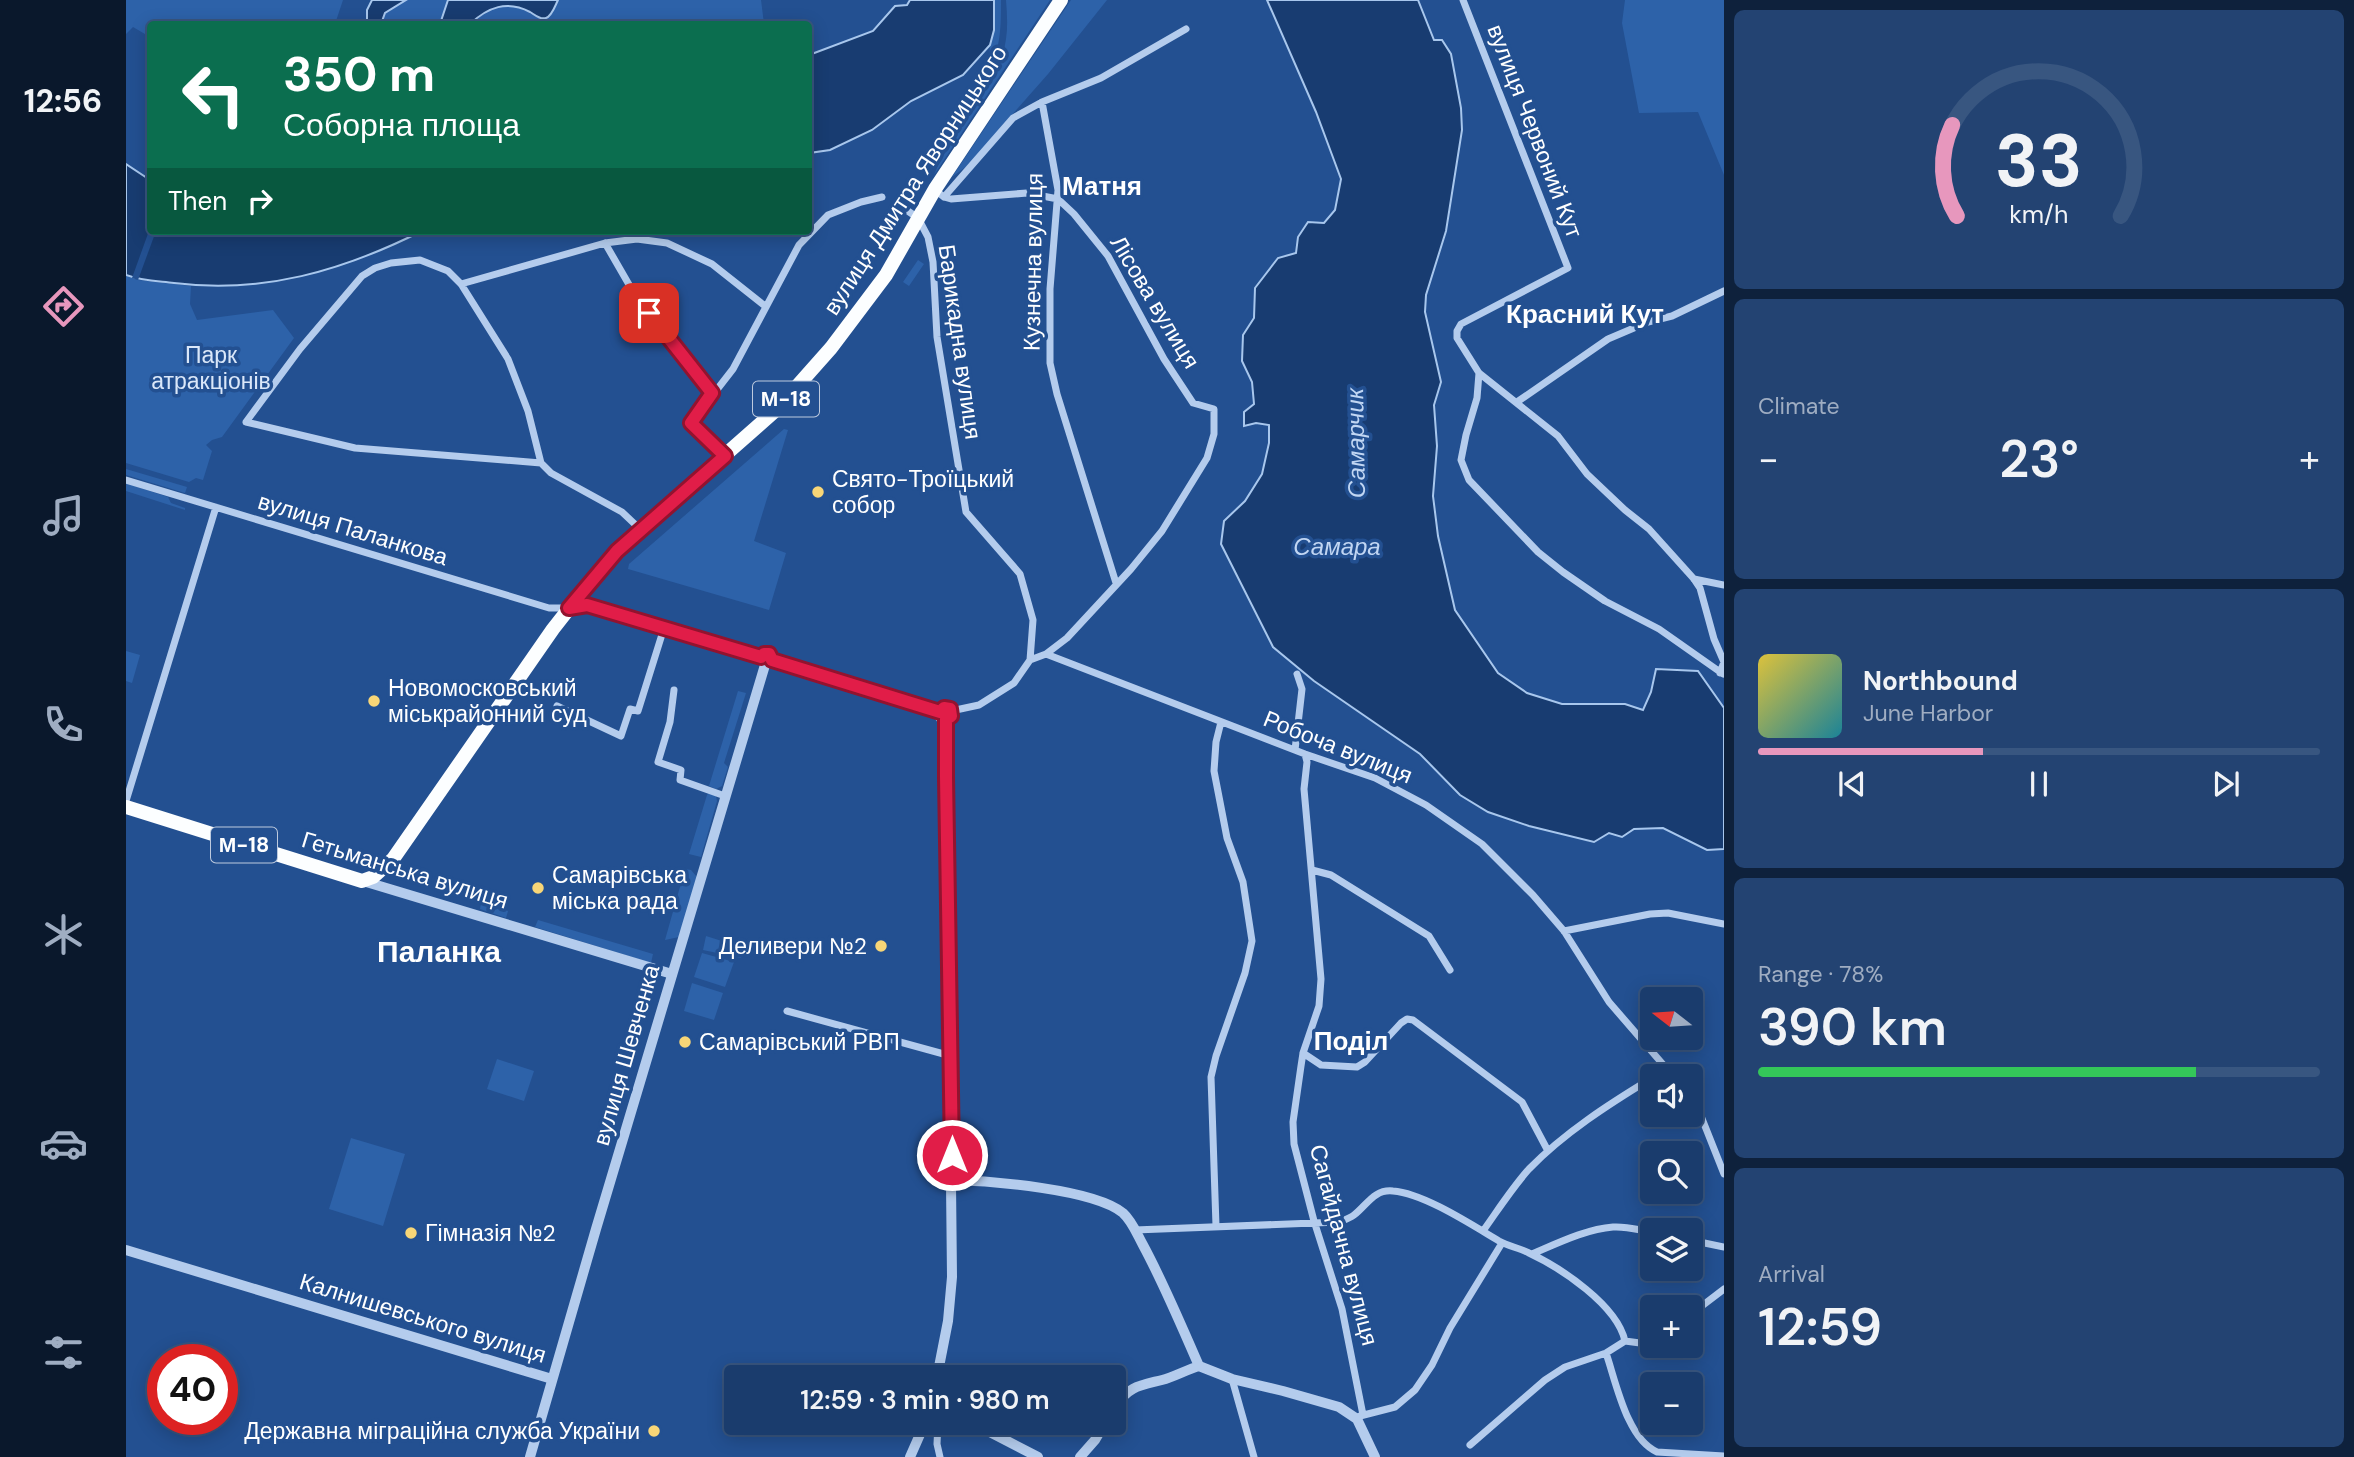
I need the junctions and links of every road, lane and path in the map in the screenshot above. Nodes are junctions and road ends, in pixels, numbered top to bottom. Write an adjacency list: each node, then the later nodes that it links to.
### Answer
1 (1061, 0): 5 (highway, вулиця Дмитра Яворницького / М-18)
2 (1463, 0): 16 (street, вулиця Червоний Кут)
3 (1186, 29): 4 (street)
4 (1042, 102): 5 (street); 7 (street, Кузнечна вулиця)
5 (939, 193): 7 (street); 9 (highway, вулиця Дмитра Яворницького / М-18)
6 (882, 197): 10 (street)
7 (1058, 200): 25 (street, Кузнечна вулиця); 25 (street, Лісова вулиця)
8 (896, 206): 9 (street)
9 (918, 218): 19 (highway, вулиця Дмитра Яворницького / М-18); 30 (street, Барикадна вулиця)
10 (812, 232)
11 (809, 235): 15 (street)
12 (605, 243): 13 (street); 15 (street); 17 (street)
13 (461, 284): 20 (street); 20 (street)
14 (1724, 291): 18 (street)
15 (765, 306): 17 (street)
16 (1479, 373): 18 (street, вулиця Червоний Кут); 33 (street, вулиця Червоний Кут)
17 (712, 393): 19 (street)
18 (1517, 402): 24 (street, вулиця Червоний Кут)
19 (725, 456): 23 (highway, вулиця Дмитра Яворницького / М-18)
20 (541, 463): 23 (street)
21 (126, 480): 22 (street, вулиця Паланкова)
22 (216, 507): 27 (street, вулиця Паланкова); 41 (street)
23 (640, 530): 27 (highway, вулиця Дмитра Яворницького / М-18)
24 (1694, 579): 26 (street); 33 (street, вулиця Червоний Кут)
25 (1116, 583): 29 (street)
26 (1724, 585)
27 (569, 608): 28 (street); 44 (highway, вулиця Дмитра Яворницького / М-18)
28 (664, 628): 31 (street); 35 (street)
29 (1046, 654): 30 (street); 37 (street, Робоча вулиця)
30 (1030, 660): 36 (street)
31 (766, 661): 36 (street); 40 (street, вулиця Шевченка)
32 (1297, 674): 38 (street)
33 (1722, 674)
34 (674, 690): 40 (street)
35 (557, 706)
36 (946, 714): 51 (street)
37 (1221, 722): 38 (street, Робоча вулиця); 59 (street)
38 (1295, 750): 39 (street, Робоча вулиця)
39 (1305, 754): 43 (street, Сагайдачна вулиця); 46 (street, Робоча вулиця)
40 (725, 796): 48 (street, вулиця Шевченка)
41 (126, 801)
42 (126, 807): 44 (highway, Гетьманська вулиця / М-18)
43 (1312, 870): 47 (street); 50 (street, Сагайдачна вулиця)
44 (362, 881): 48 (street, Гетьманська вулиця)
45 (1724, 924): 46 (street)
46 (1564, 931): 52 (street, Робоча вулиця)
47 (1450, 970)
48 (672, 974): 75 (street, вулиця Шевченка)
49 (787, 1011): 51 (street)
50 (1303, 1053): 55 (street); 58 (street, Сагайдачна вулиця)
51 (951, 1056): 57 (street)
52 (1662, 1064)
53 (1640, 1086): 55 (street)
54 (1703, 1121): 56 (street)
55 (1548, 1151): 62 (street)
56 (1724, 1174)
57 (952, 1180): 61 (street); 73 (street)
58 (1314, 1221): 59 (street); 62 (street); 78 (street, Сагайдачна вулиця)
59 (1216, 1226): 61 (street)
60 (1640, 1229): 67 (street)
61 (1135, 1230): 74 (street)
62 (1483, 1231): 63 (street)
63 (1502, 1243): 67 (street); 78 (street)
64 (1703, 1243): 65 (street)
65 (1724, 1247)
66 (126, 1250): 75 (street, Калнишевського вулиця)
67 (1532, 1254): 70 (street)
68 (1724, 1289): 69 (street)
69 (1703, 1305)
70 (1625, 1341): 71 (street); 72 (street)
71 (1640, 1343)
72 (1606, 1353): 83 (street); 84 (street)
73 (939, 1365)
74 (1199, 1366): 76 (street); 77 (street)
75 (552, 1379): 85 (street, вулиця Шевченка)
76 (1232, 1379): 78 (street); 90 (street)
77 (1126, 1392)
78 (1360, 1417): 91 (street, Сагайдачна вулиця)
79 (921, 1435): 86 (street)
80 (937, 1435): 87 (street)
81 (996, 1435): 88 (street)
82 (1098, 1435): 89 (street)
83 (1470, 1446)
84 (1724, 1456)
85 (530, 1457)
86 (910, 1457)
87 (940, 1457)
88 (1038, 1457)
89 (1080, 1457)
90 (1254, 1457)
91 (1375, 1457)

